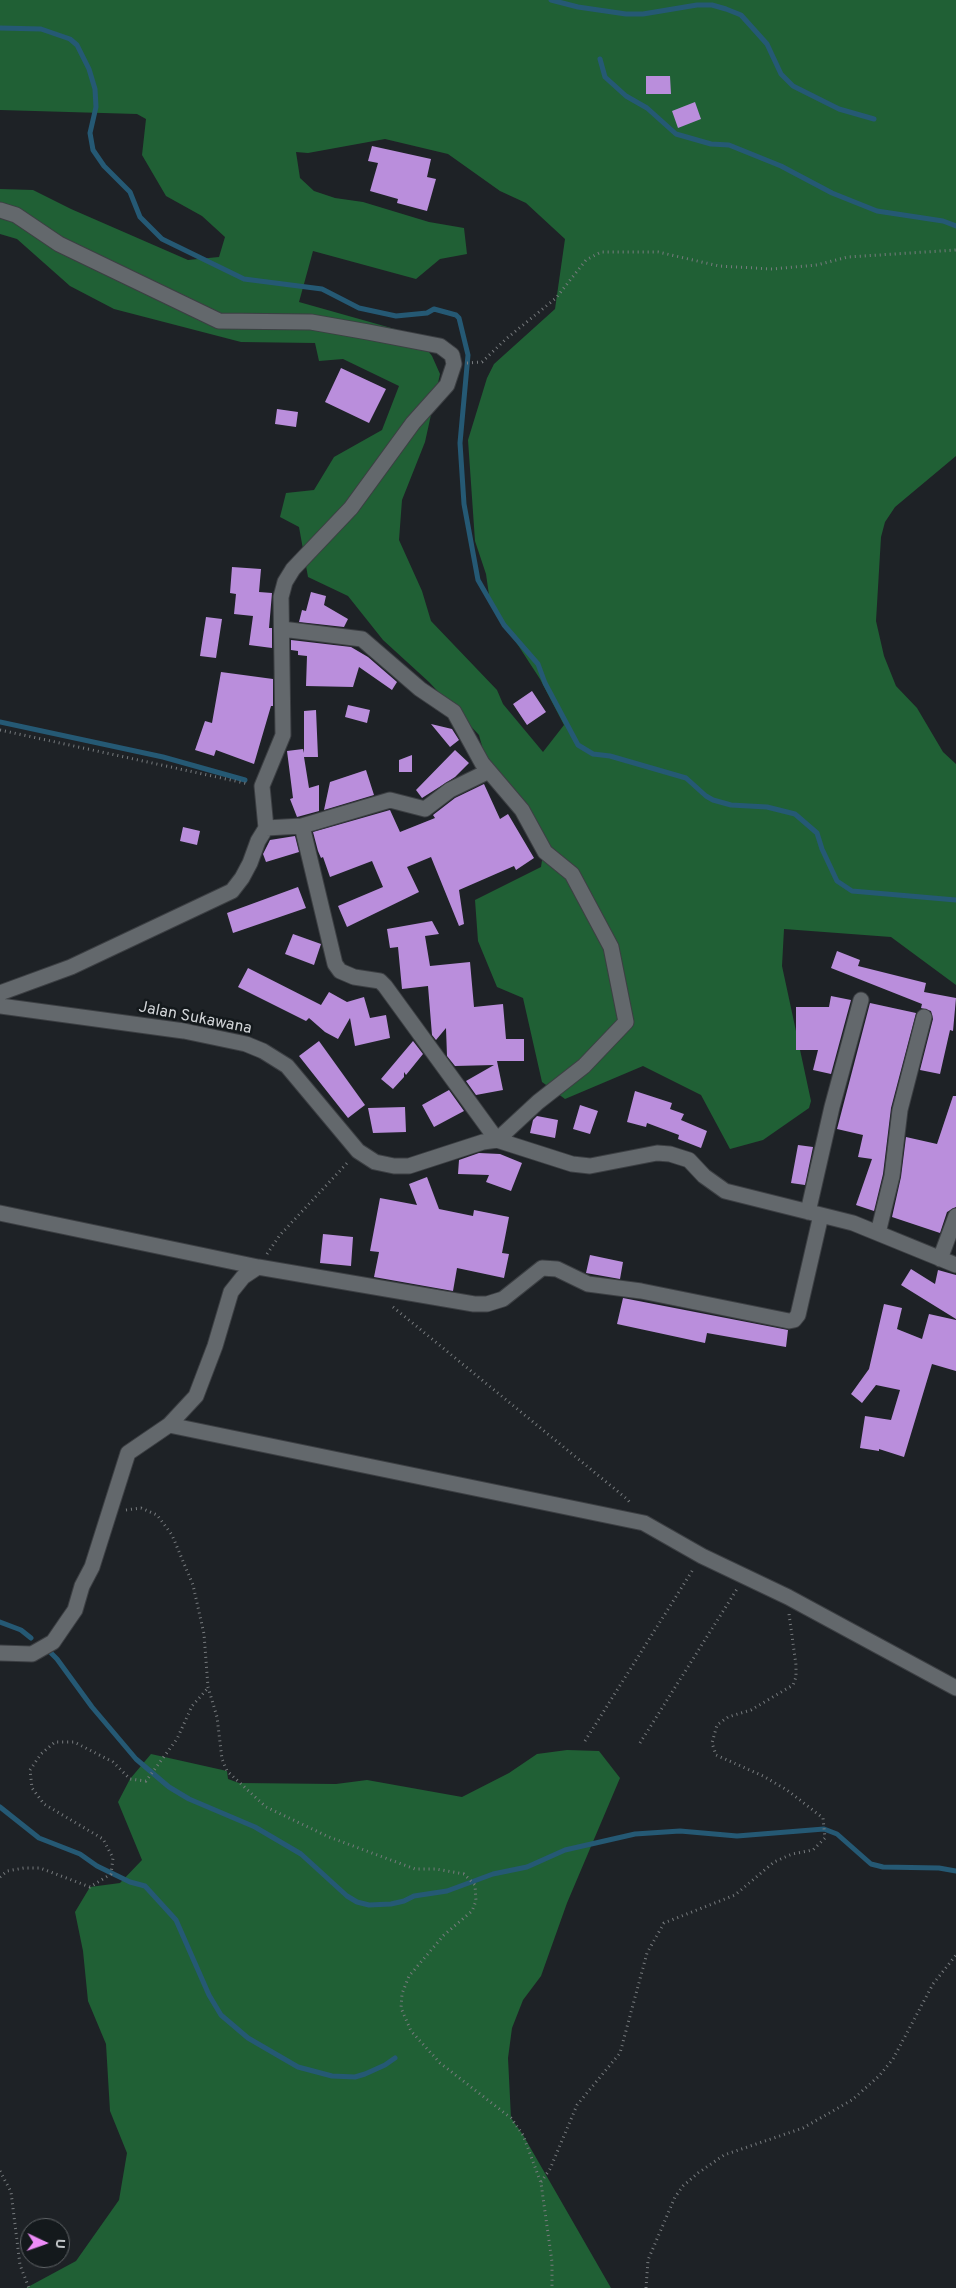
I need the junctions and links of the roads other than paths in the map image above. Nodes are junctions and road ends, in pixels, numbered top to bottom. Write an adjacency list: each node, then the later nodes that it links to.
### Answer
1 (0, 210): 2 (street)
2 (282, 629): 3 (street); 5 (street)
3 (489, 771): 4 (street); 10 (street)
4 (302, 826): 5 (street); 10 (street)
5 (266, 828): 6 (street)
6 (0, 993)
7 (861, 1000): 12 (street)
8 (0, 1006): 10 (street, Jalan Sukawana)
9 (924, 1017): 14 (street)
10 (497, 1140): 12 (street)
11 (0, 1213): 17 (street)
12 (814, 1214): 14 (street); 17 (street)
13 (956, 1216): 15 (street)
14 (878, 1233): 15 (street)
15 (940, 1259): 16 (street)
16 (956, 1265)
17 (258, 1267): 18 (street)
18 (169, 1425): 19 (street); 20 (street)
19 (0, 1654)
20 (956, 1688)

